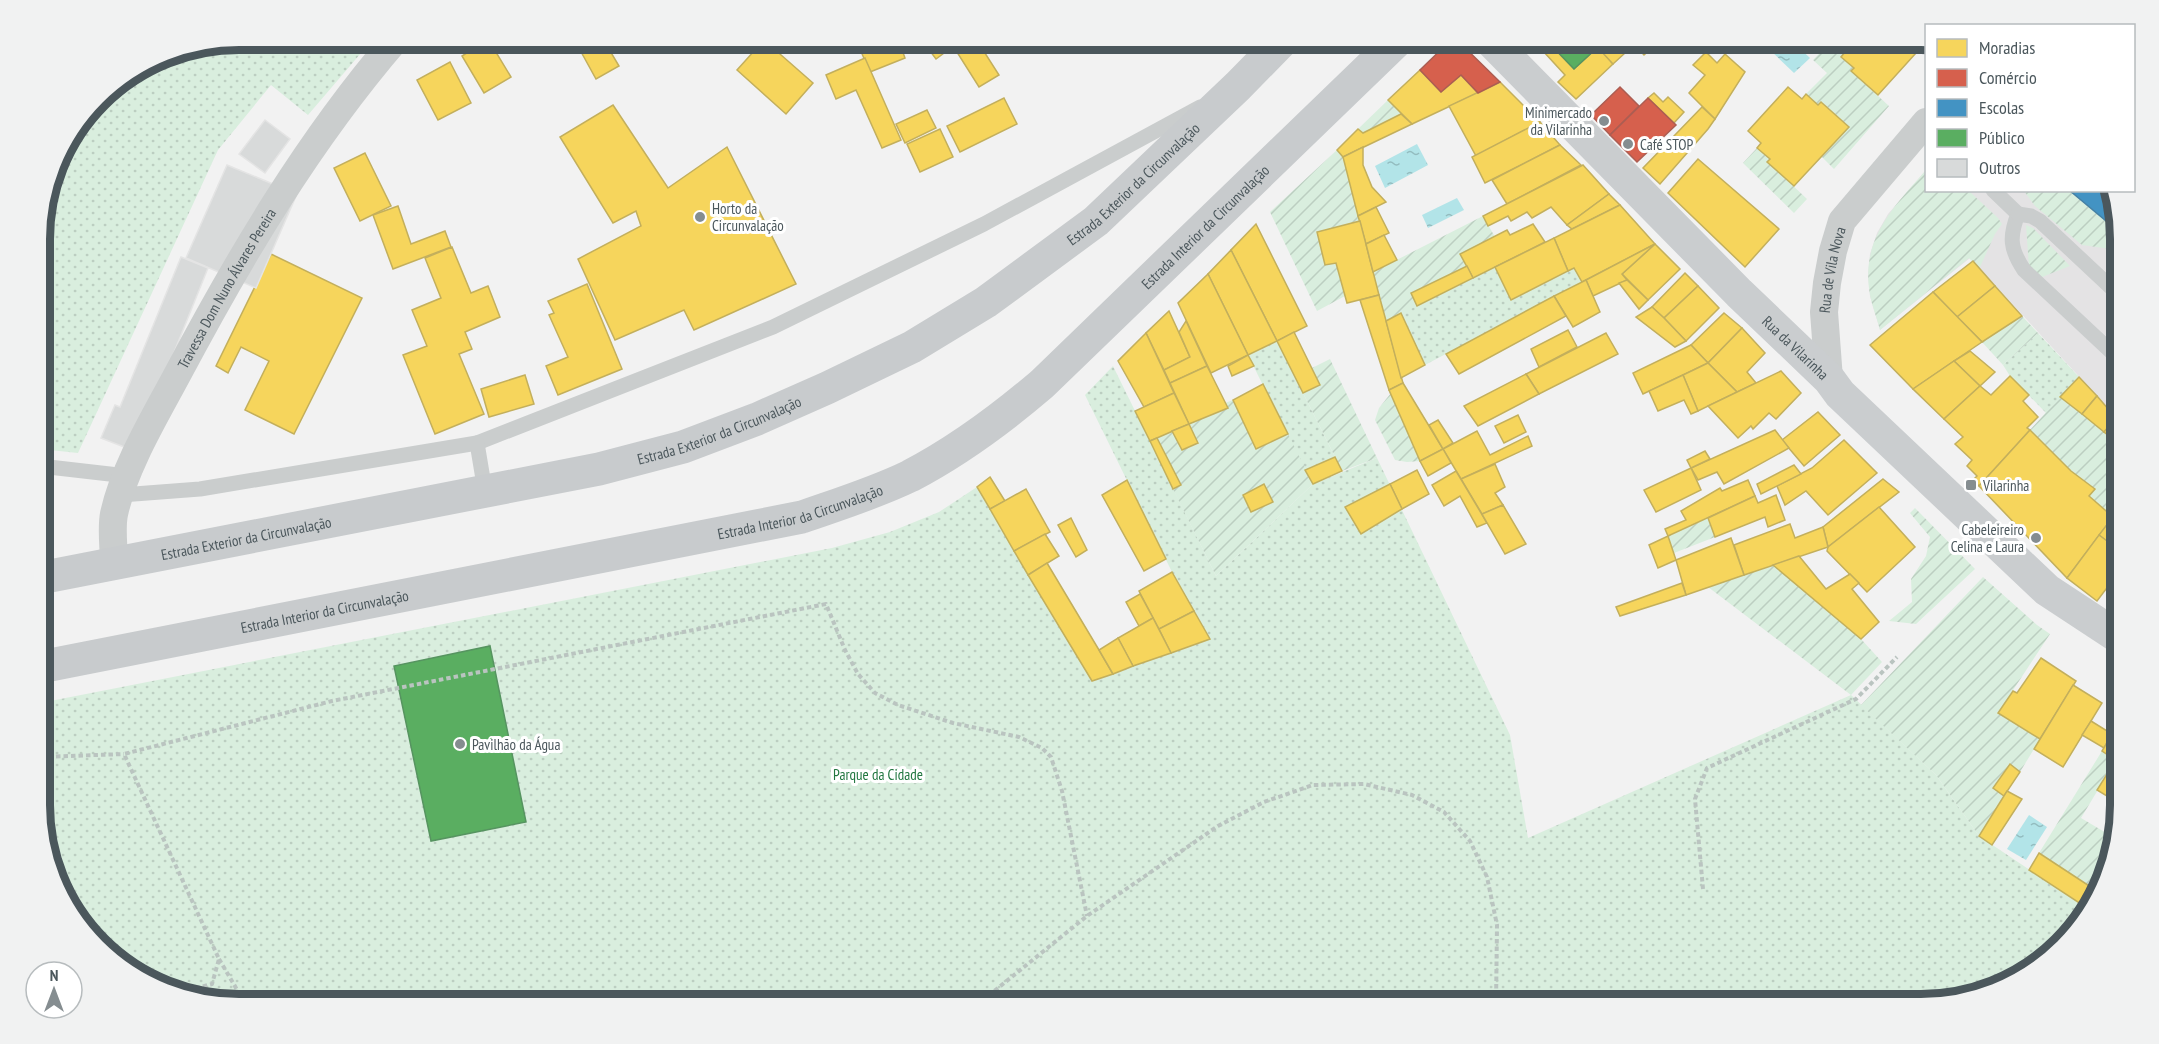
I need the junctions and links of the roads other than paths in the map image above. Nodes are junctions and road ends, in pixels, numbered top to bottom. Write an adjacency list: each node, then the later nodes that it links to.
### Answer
1 (387, 49): 14 (street, Travessa Dom Nuno Álvares Pereira)
2 (1274, 49): 5 (main road, Estrada Exterior da Circunvalação)
3 (1389, 49): 19 (main road, Estrada Interior da Circunvalação)
4 (1499, 49): 11 (main road, Rua da Vilarinha)
5 (1238, 86): 12 (lane); 15 (main road, Estrada Exterior da Circunvalação)
6 (1925, 125): 11 (street, Rua de Vila Nova)
7 (1995, 192): 8 (lane)
8 (2018, 214): 9 (lane); 10 (lane)
9 (2110, 287)
10 (2110, 351)
11 (1829, 380): 18 (main road, Rua da Vilarinha)
12 (477, 443): 14 (lane); 15 (lane)
13 (50, 468): 14 (lane)
14 (124, 485): 16 (street, Travessa Dom Nuno Álvares Pereira)
15 (485, 491): 16 (main road, Estrada Exterior da Circunvalação)
16 (114, 564): 17 (main road, Estrada Exterior da Circunvalação)
17 (50, 576)
18 (2110, 631)
19 (50, 665)

